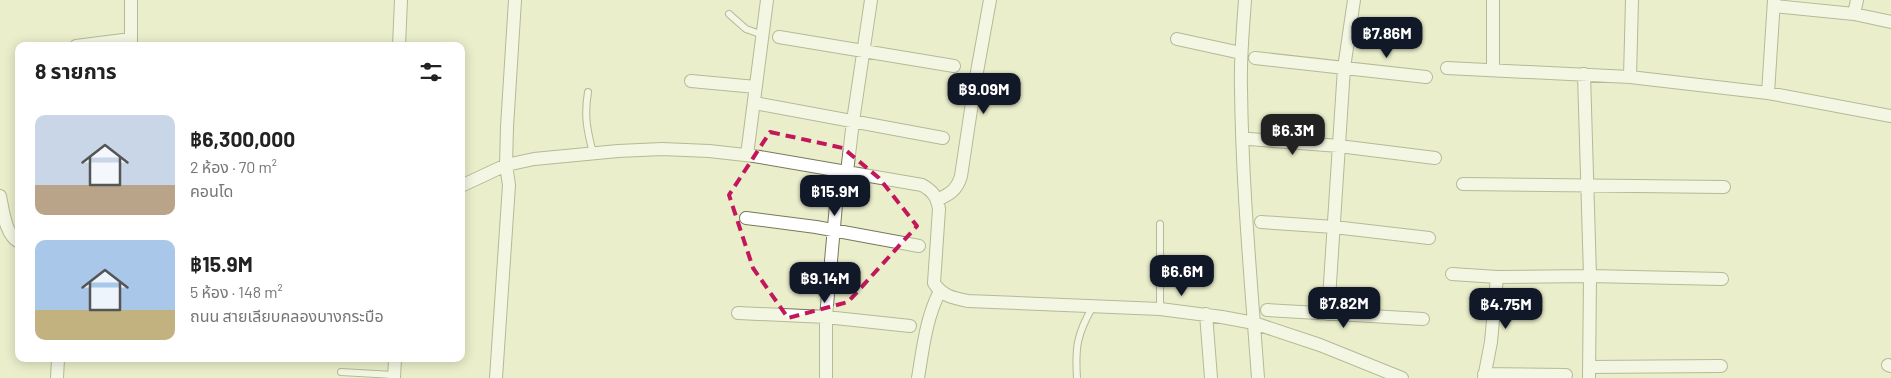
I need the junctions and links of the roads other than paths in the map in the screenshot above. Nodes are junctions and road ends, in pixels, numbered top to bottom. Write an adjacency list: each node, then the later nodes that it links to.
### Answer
1 (132, 0): 19 (street)
2 (401, 0): 20 (street)
3 (515, 0): 44 (street)
4 (767, 0): 16 (street)
5 (871, 0): 21 (street)
6 (990, 0): 51 (street)
7 (1245, 0): 22 (street)
8 (1354, 0): 25 (street)
9 (1493, 0): 27 (street)
10 (1632, 0): 30 (street)
11 (1857, 0): 14 (street)
12 (1774, 3): 14 (street); 34 (street)
13 (729, 14): 16 (lane)
14 (1854, 14): 15 (street)
15 (1891, 22)
16 (763, 35): 32 (street)
17 (779, 37): 21 (street)
18 (1177, 39): 22 (street)
19 (131, 42)
20 (399, 42)
21 (863, 51): 24 (street); 37 (street)
22 (1242, 53): 73 (street)
23 (1255, 58): 25 (street)
24 (954, 66)
25 (1344, 68): 29 (street); 40 (street)
26 (1447, 68): 27 (street)
27 (1493, 69): 28 (street)
28 (1584, 74): 30 (street); 48 (street)
29 (1426, 77)
30 (1630, 77): 34 (street)
31 (692, 81): 32 (street)
32 (756, 87): 42 (street)
33 (588, 92): 41 (lane)
34 (1768, 94): 36 (street)
35 (760, 104): 37 (street)
36 (1891, 116)
37 (853, 121): 38 (street); 45 (street)
38 (943, 138)
39 (1250, 139): 40 (street)
40 (1339, 146): 43 (street); 55 (street)
41 (593, 153): 42 (street); 44 (street)
42 (746, 155): 45 (street)
43 (1435, 158)
44 (506, 165): 46 (street); 86 (street)
45 (843, 172): 51 (street); 56 (street)
46 (465, 184)
47 (1463, 184): 48 (street)
48 (1588, 184): 49 (street); 61 (street)
49 (1724, 186)
50 (0, 196): 58 (street)
51 (937, 200): 64 (street)
52 (746, 218): 56 (street)
53 (1261, 222): 55 (street)
54 (1160, 224): 66 (lane)
55 (1334, 227): 57 (street); 70 (street)
56 (835, 231): 59 (street); 71 (street)
57 (1428, 238)
58 (15, 240)
59 (919, 246)
60 (1452, 274): 62 (street)
61 (1590, 276): 62 (street); 63 (street); 80 (street)
62 (1497, 277): 84 (street)
63 (1722, 279)
64 (940, 291): 65 (street); 88 (street)
65 (1093, 306): 66 (street); 89 (lane)
66 (1160, 309): 69 (street)
67 (1267, 310): 70 (street)
68 (738, 313): 71 (street)
69 (1206, 314): 73 (street); 90 (street)
70 (1328, 314): 72 (street)
71 (826, 318): 74 (street); 87 (street)
72 (1423, 319)
73 (1254, 323): 81 (street); 91 (street)
74 (910, 326)
75 (58, 362): 85 (street)
76 (395, 362): 83 (street)
77 (1721, 366): 79 (street)
78 (340, 372): 83 (lane)
79 (1689, 372): 80 (street)
80 (1588, 373)
81 (1382, 374): 92 (street)
82 (1566, 375): 84 (street)
83 (394, 376)
84 (1484, 376)
85 (57, 378)
86 (496, 378)
87 (826, 378)
88 (918, 378)
89 (1077, 378)
90 (1211, 378)
91 (1258, 378)
92 (1402, 378)

